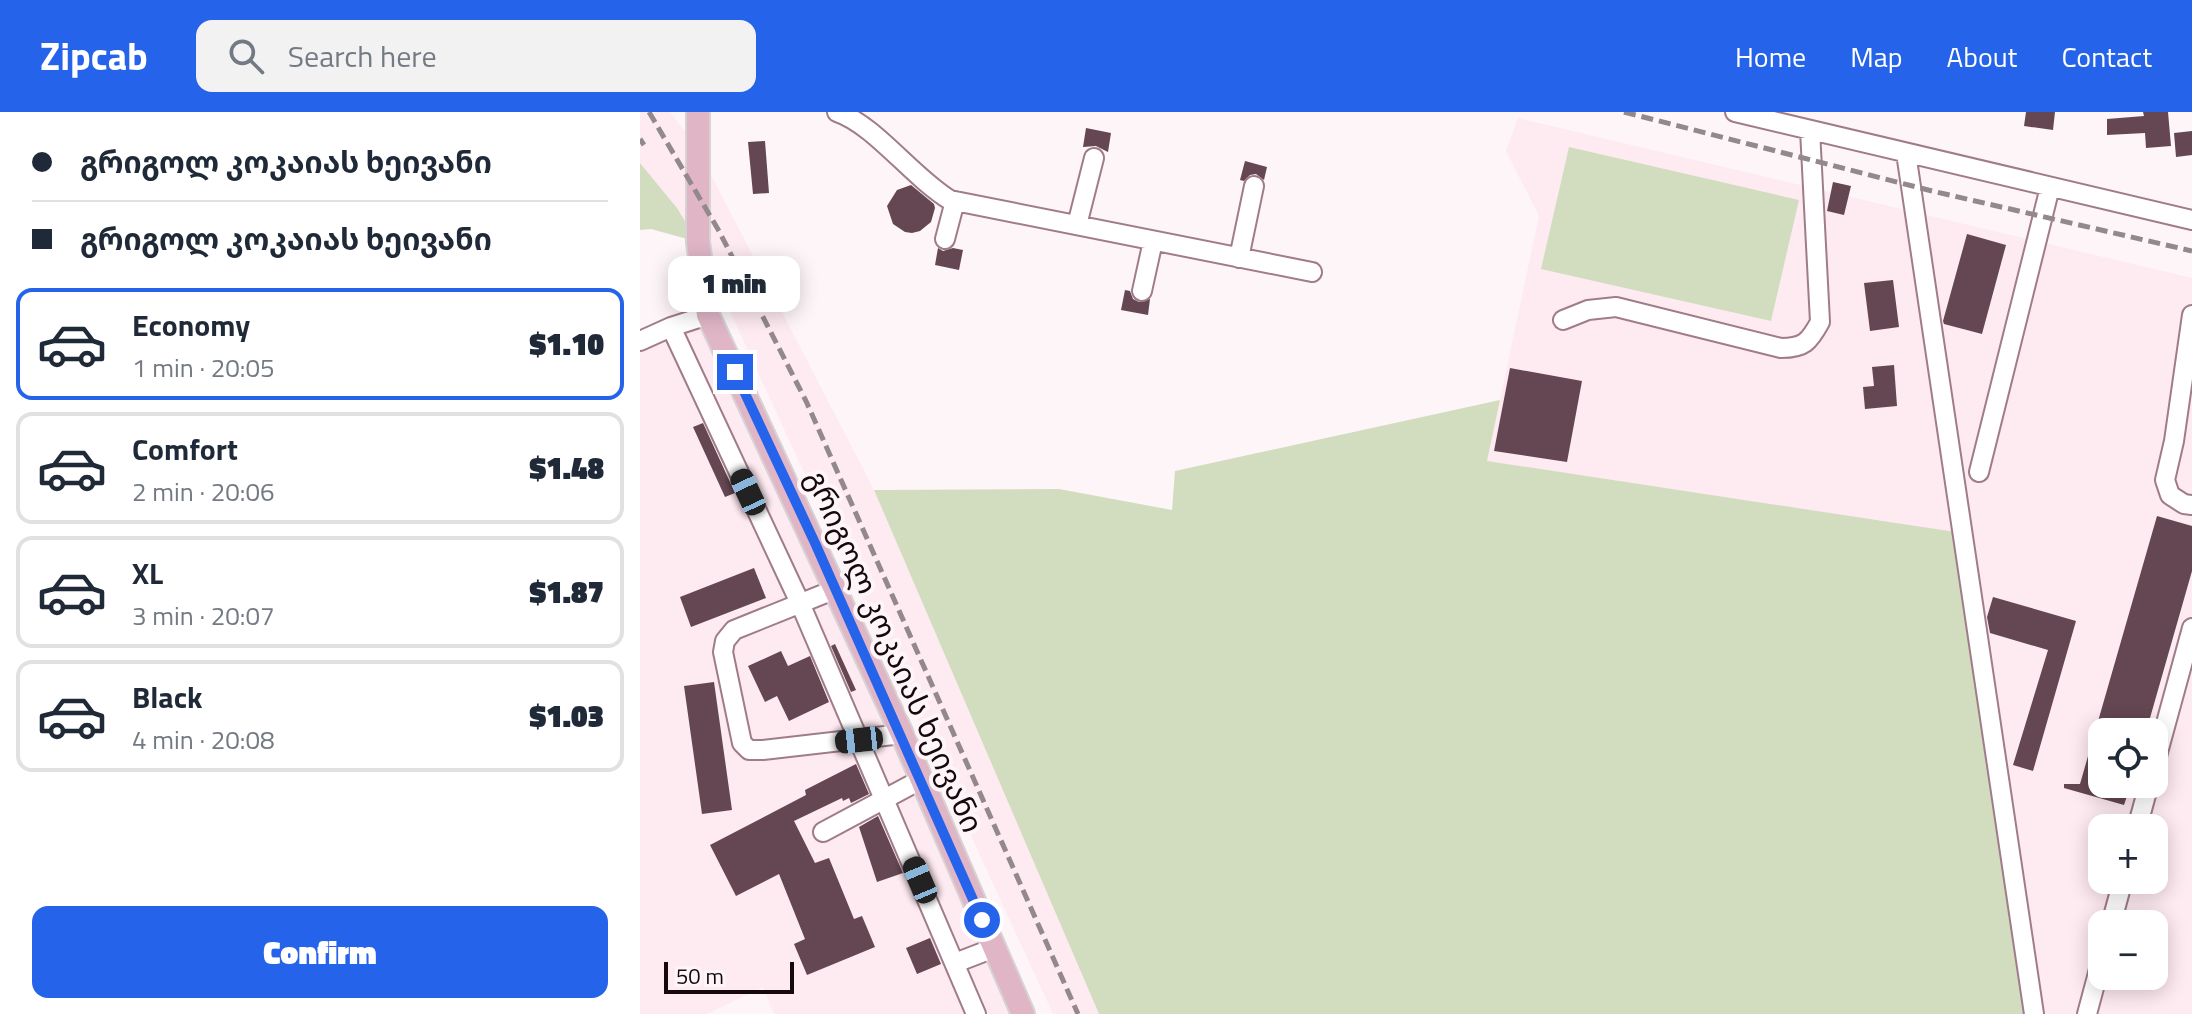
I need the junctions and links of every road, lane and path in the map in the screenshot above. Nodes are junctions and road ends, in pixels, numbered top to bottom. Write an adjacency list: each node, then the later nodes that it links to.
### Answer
1 (698, 112): 17 (main road, გრიგოლ კოკაიას ხეივანი)
2 (837, 112): 9 (street)
3 (1735, 112): 4 (street)
4 (1810, 130): 5 (street); 19 (street)
5 (1906, 153): 8 (street); 38 (street)
6 (1094, 158): 11 (street)
7 (1254, 186): 14 (street)
8 (2050, 187): 10 (street); 22 (street)
9 (955, 201): 11 (street); 12 (street)
10 (2192, 220)
11 (1077, 225): 13 (street)
12 (945, 239)
13 (1153, 241): 14 (street); 16 (street)
14 (1239, 258): 15 (street)
15 (1312, 272)
16 (1142, 291)
17 (708, 315): 20 (street); 24 (main road, გრიგოლ კოკაიას ხეივანი)
18 (2192, 315): 23 (street)
19 (1563, 320)
20 (671, 327): 21 (street); 25 (street)
21 (640, 341)
22 (1979, 472)
23 (2192, 505)
24 (836, 589): 25 (street); 28 (main road, გრიგოლ კოკაიას ხეივანი)
25 (800, 603): 29 (street); 29 (street)
26 (2192, 628): 27 (street)
27 (2167, 718)
28 (902, 734): 29 (street); 30 (main road, გრიგოლ კოკაიას ხეივანი)
29 (859, 740): 31 (street)
30 (922, 779): 31 (street); 33 (main road, გრიგოლ კოკაიას ხეივანი)
31 (885, 797): 32 (street); 34 (street)
32 (823, 832)
33 (994, 948): 34 (street); 37 (main road, გრიგოლ კოკაიას ხეივანი)
34 (955, 963): 36 (street)
35 (2093, 990): 39 (street)
36 (976, 1014)
37 (1023, 1014)
38 (2034, 1014)
39 (2087, 1014)

